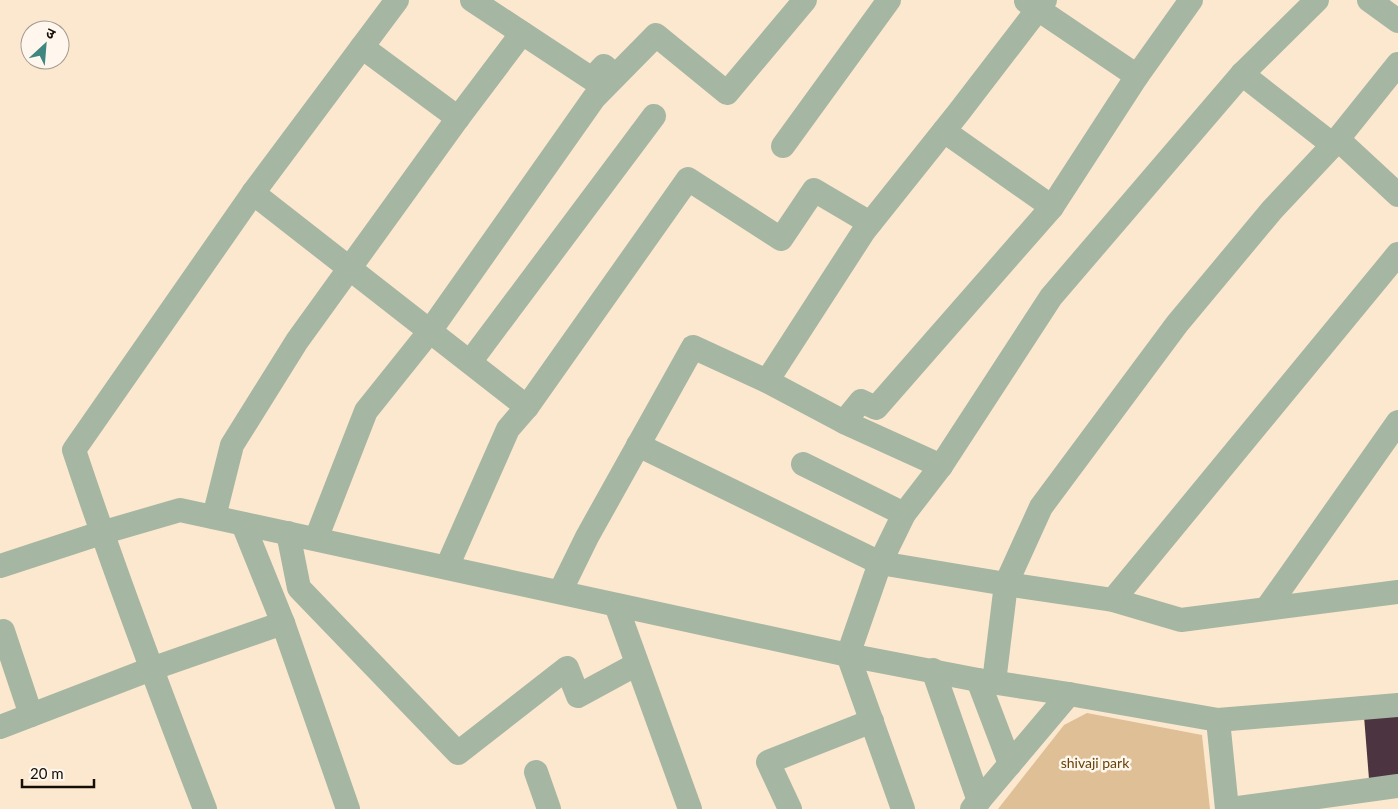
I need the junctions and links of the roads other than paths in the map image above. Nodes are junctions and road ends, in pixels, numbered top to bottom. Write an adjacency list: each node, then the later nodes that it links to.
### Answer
1 (397, 0): 11 (street)
2 (472, 0): 10 (street)
3 (805, 0): 14 (street)
4 (889, 0): 20 (street)
5 (1191, 0): 15 (street)
6 (1317, 0): 13 (street)
7 (1369, 0): 9 (street)
8 (1036, 3): 15 (street); 18 (street)
9 (1398, 21)
10 (522, 34): 14 (street); 17 (street)
11 (362, 47): 17 (street); 21 (street)
12 (1398, 64): 19 (street)
13 (1242, 74): 19 (street); 35 (street)
14 (615, 76): 27 (street)
15 (1137, 76): 23 (street)
16 (654, 116): 28 (street)
17 (458, 118): 26 (street)
18 (944, 131): 23 (street); 24 (street)
19 (1333, 144): 22 (street); 45 (street)
20 (783, 146)
21 (253, 193): 26 (street); 39 (street)
22 (1398, 195)
23 (1052, 206): 31 (street)
24 (870, 223): 29 (street); 30 (street)
25 (1398, 254): 48 (street)
26 (350, 268): 27 (street); 37 (street)
27 (430, 331): 28 (street); 41 (street)
28 (470, 362): 30 (street)
29 (767, 381): 31 (street); 33 (street)
30 (527, 407): 44 (street)
31 (844, 422): 35 (street)
32 (1398, 422): 50 (street)
33 (638, 445): 42 (street); 46 (street)
34 (804, 464): 36 (street)
35 (941, 466): 36 (street)
36 (904, 514): 42 (street)
37 (214, 517): 38 (street); 39 (street)
38 (244, 524): 40 (street); 51 (street)
39 (101, 533): 43 (street); 55 (street)
40 (288, 533): 41 (street); 54 (street)
41 (316, 539): 44 (street)
42 (880, 563): 45 (street); 53 (street)
43 (0, 566)
44 (447, 568): 46 (street)
45 (1006, 584): 48 (street); 57 (street)
46 (560, 592): 49 (street)
47 (1398, 592): 50 (street)
48 (1113, 600): 50 (street)
49 (616, 605): 53 (street); 54 (street)
50 (1267, 608)
51 (283, 623): 55 (street); 69 (street)
52 (3, 631): 60 (street)
53 (848, 655): 56 (street); 62 (street)
54 (637, 664): 71 (street)
55 (151, 669): 60 (street); 68 (street)
56 (933, 670): 57 (street); 67 (street)
57 (986, 681): 58 (street); 64 (street)
58 (1069, 694): 61 (street); 64 (street)
59 (1398, 705): 61 (street)
60 (32, 715): 63 (street)
61 (1218, 720): 74 (street)
62 (872, 721): 72 (street); 73 (street)
63 (0, 727)
64 (1010, 764): 67 (street)
65 (536, 772): 70 (street)
66 (1398, 786): 75 (street)
67 (976, 805)
68 (205, 809)
69 (348, 809)
70 (549, 809)
71 (690, 809)
72 (790, 809)
73 (903, 809)
74 (1227, 809)
75 (1231, 809)

